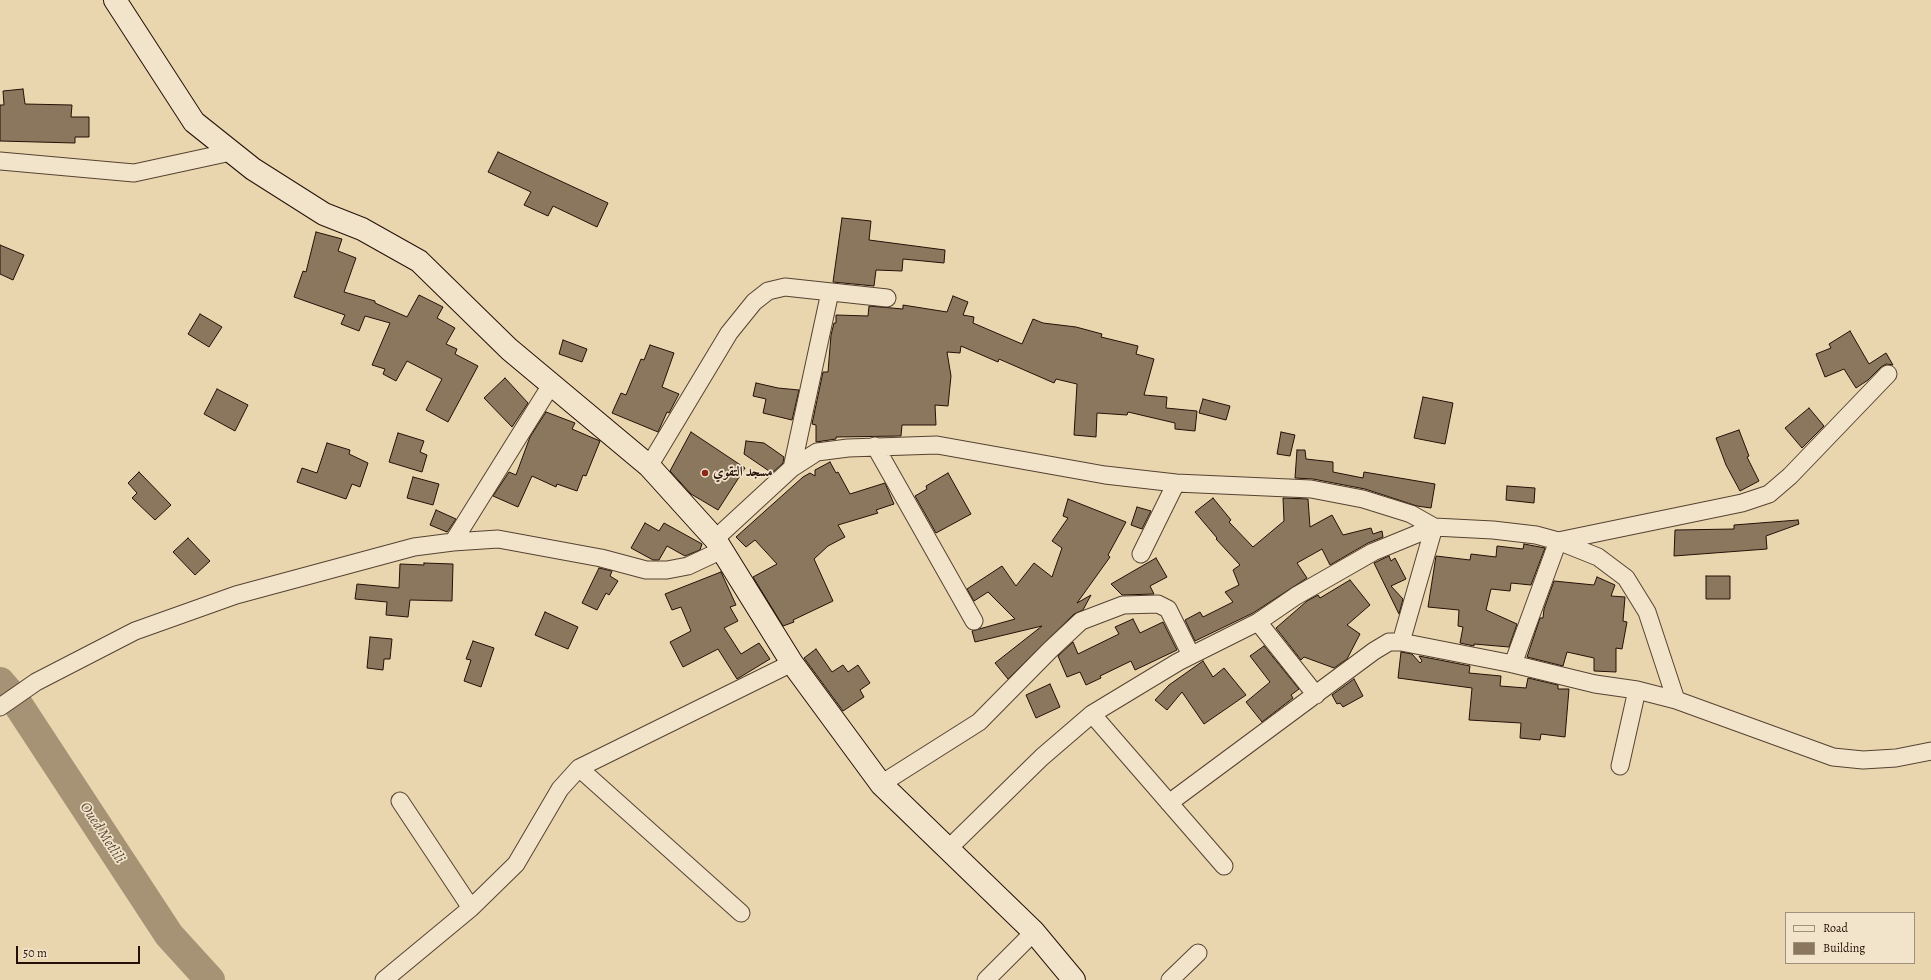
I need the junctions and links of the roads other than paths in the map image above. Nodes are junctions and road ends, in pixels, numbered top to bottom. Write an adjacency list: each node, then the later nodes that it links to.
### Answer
1 (115, 0): 2 (main road)
2 (231, 152): 3 (street); 7 (main road)
3 (0, 161)
4 (830, 292): 5 (street); 9 (street); 10 (street)
5 (887, 298)
6 (1888, 374): 13 (street)
7 (551, 385): 9 (main road); 14 (street)
8 (875, 446): 10 (street); 11 (street); 17 (street)
9 (648, 466): 15 (main road)
10 (792, 468): 15 (street)
11 (1176, 483): 12 (street); 16 (street)
12 (1434, 528): 13 (street); 18 (street); 19 (street)
13 (1558, 541): 22 (street); 25 (street)
14 (453, 542): 15 (street); 26 (street)
15 (719, 544): 21 (main road)
16 (1141, 554)
17 (974, 621)
18 (1258, 622): 20 (street); 24 (street)
19 (1401, 642): 22 (street); 24 (street)
20 (1191, 655): 27 (street); 31 (street)
21 (792, 663): 30 (street); 31 (main road)
22 (1513, 664): 23 (street)
23 (1637, 690): 25 (street); 29 (street)
24 (1316, 695): 33 (street)
25 (1676, 700): 28 (street)
26 (0, 707)
27 (1092, 714): 33 (street); 34 (street)
28 (1931, 751)
29 (1620, 766)
30 (579, 768): 36 (street); 37 (street)
31 (881, 784): 34 (main road)
32 (400, 802): 36 (street)
33 (1169, 803): 35 (street)
34 (948, 849): 38 (main road)
35 (1224, 866)
36 (471, 908): 40 (street)
37 (741, 913)
38 (1034, 932): 41 (street); 42 (main road)
39 (1198, 953): 43 (street)
40 (384, 980)
41 (986, 980)
42 (1074, 980)
43 (1170, 980)

